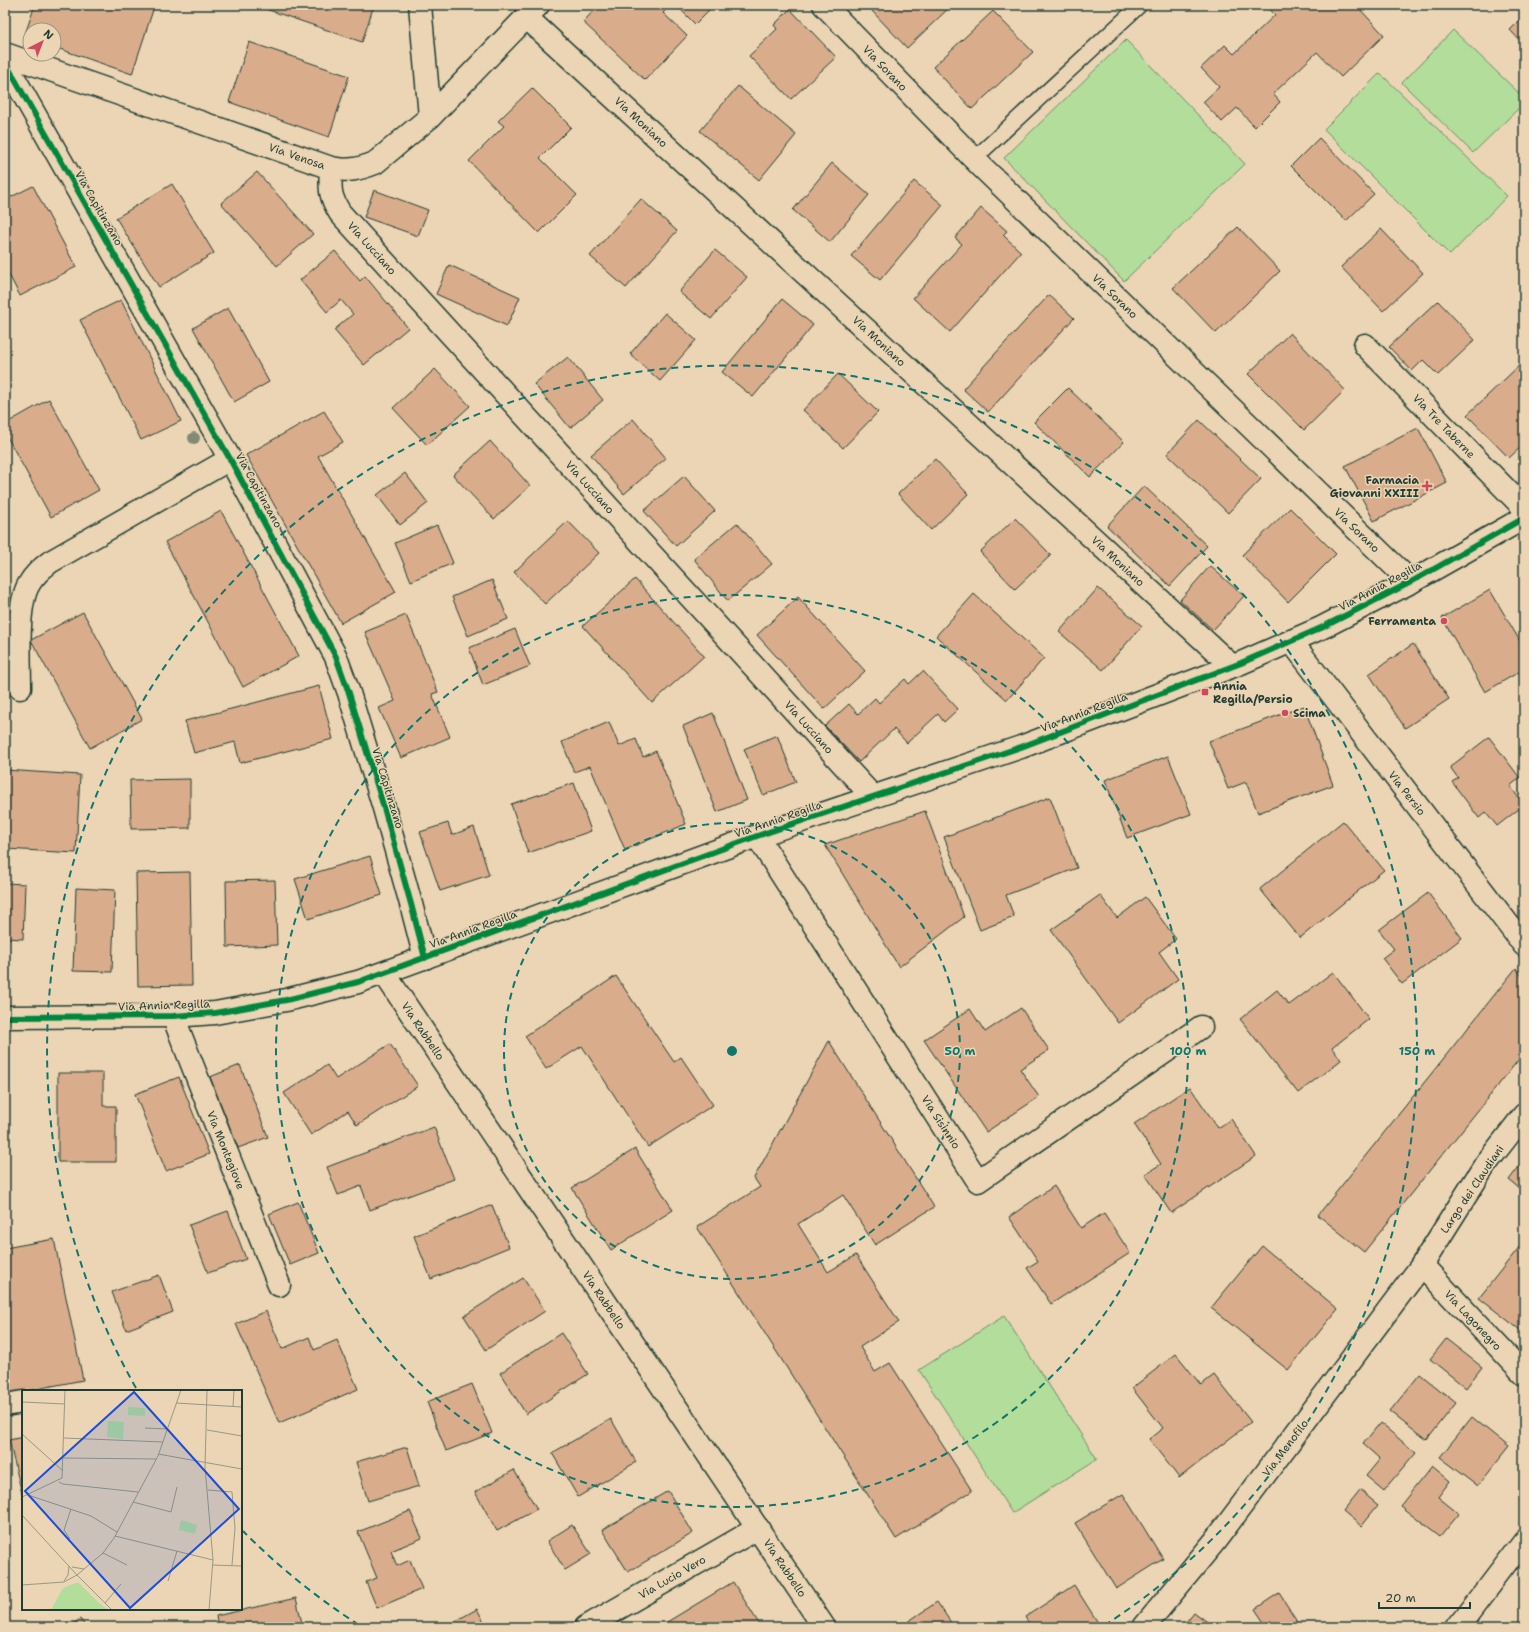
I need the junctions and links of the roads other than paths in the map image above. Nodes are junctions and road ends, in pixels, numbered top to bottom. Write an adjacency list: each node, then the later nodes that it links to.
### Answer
1 (420, 5): 7 (street)
2 (824, 5): 8 (street, Via Sorano)
3 (1140, 5): 8 (lane)
4 (532, 11): 7 (street, Via Venosa); 16 (street, Via Moniano)
5 (5, 54): 9 (street, Via Venosa)
6 (5, 62): 11 (street, Via Capitinzano)
7 (430, 117): 9 (street, Via Venosa)
8 (974, 159): 14 (street, Via Sorano)
9 (331, 168): 18 (street, Via Lucciano)
10 (1365, 345): 12 (street, Via Tre Taberne)
11 (230, 459): 17 (street); 21 (street, Via Capitinzano)
12 (1524, 508)
13 (1524, 518): 14 (street, Via Annia Regilla)
14 (1411, 582): 15 (street, Via Annia Regilla)
15 (1291, 641): 16 (street, Via Annia Regilla); 20 (street, Via Persio)
16 (1232, 666): 18 (street, Via Annia Regilla)
17 (20, 688)
18 (872, 796): 19 (street, Via Annia Regilla)
19 (757, 836): 21 (street, Via Annia Regilla); 25 (street, Via Sisinnio)
20 (1524, 945)
21 (424, 958): 22 (street, Via Annia Regilla)
22 (384, 973): 23 (street, Via Annia Regilla); 32 (street, Via Rabbello)
23 (173, 1016): 24 (street, Via Annia Regilla); 28 (street, Via Montegiove)
24 (5, 1017)
25 (1201, 1027)
26 (1524, 1115): 27 (street, Largo dei Claudiani)
27 (1422, 1265): 29 (street, Via Lagonegro); 36 (street, Via Menofilo)
28 (278, 1285)
29 (1524, 1374)
30 (22, 1402): 31 (street)
31 (5, 1404)
32 (758, 1528): 34 (street, Via Lucio Vero); 35 (street, Via Rabbello)
33 (1524, 1540): 37 (street)
34 (586, 1627)
35 (824, 1627)
36 (1144, 1627)
37 (1458, 1627)

